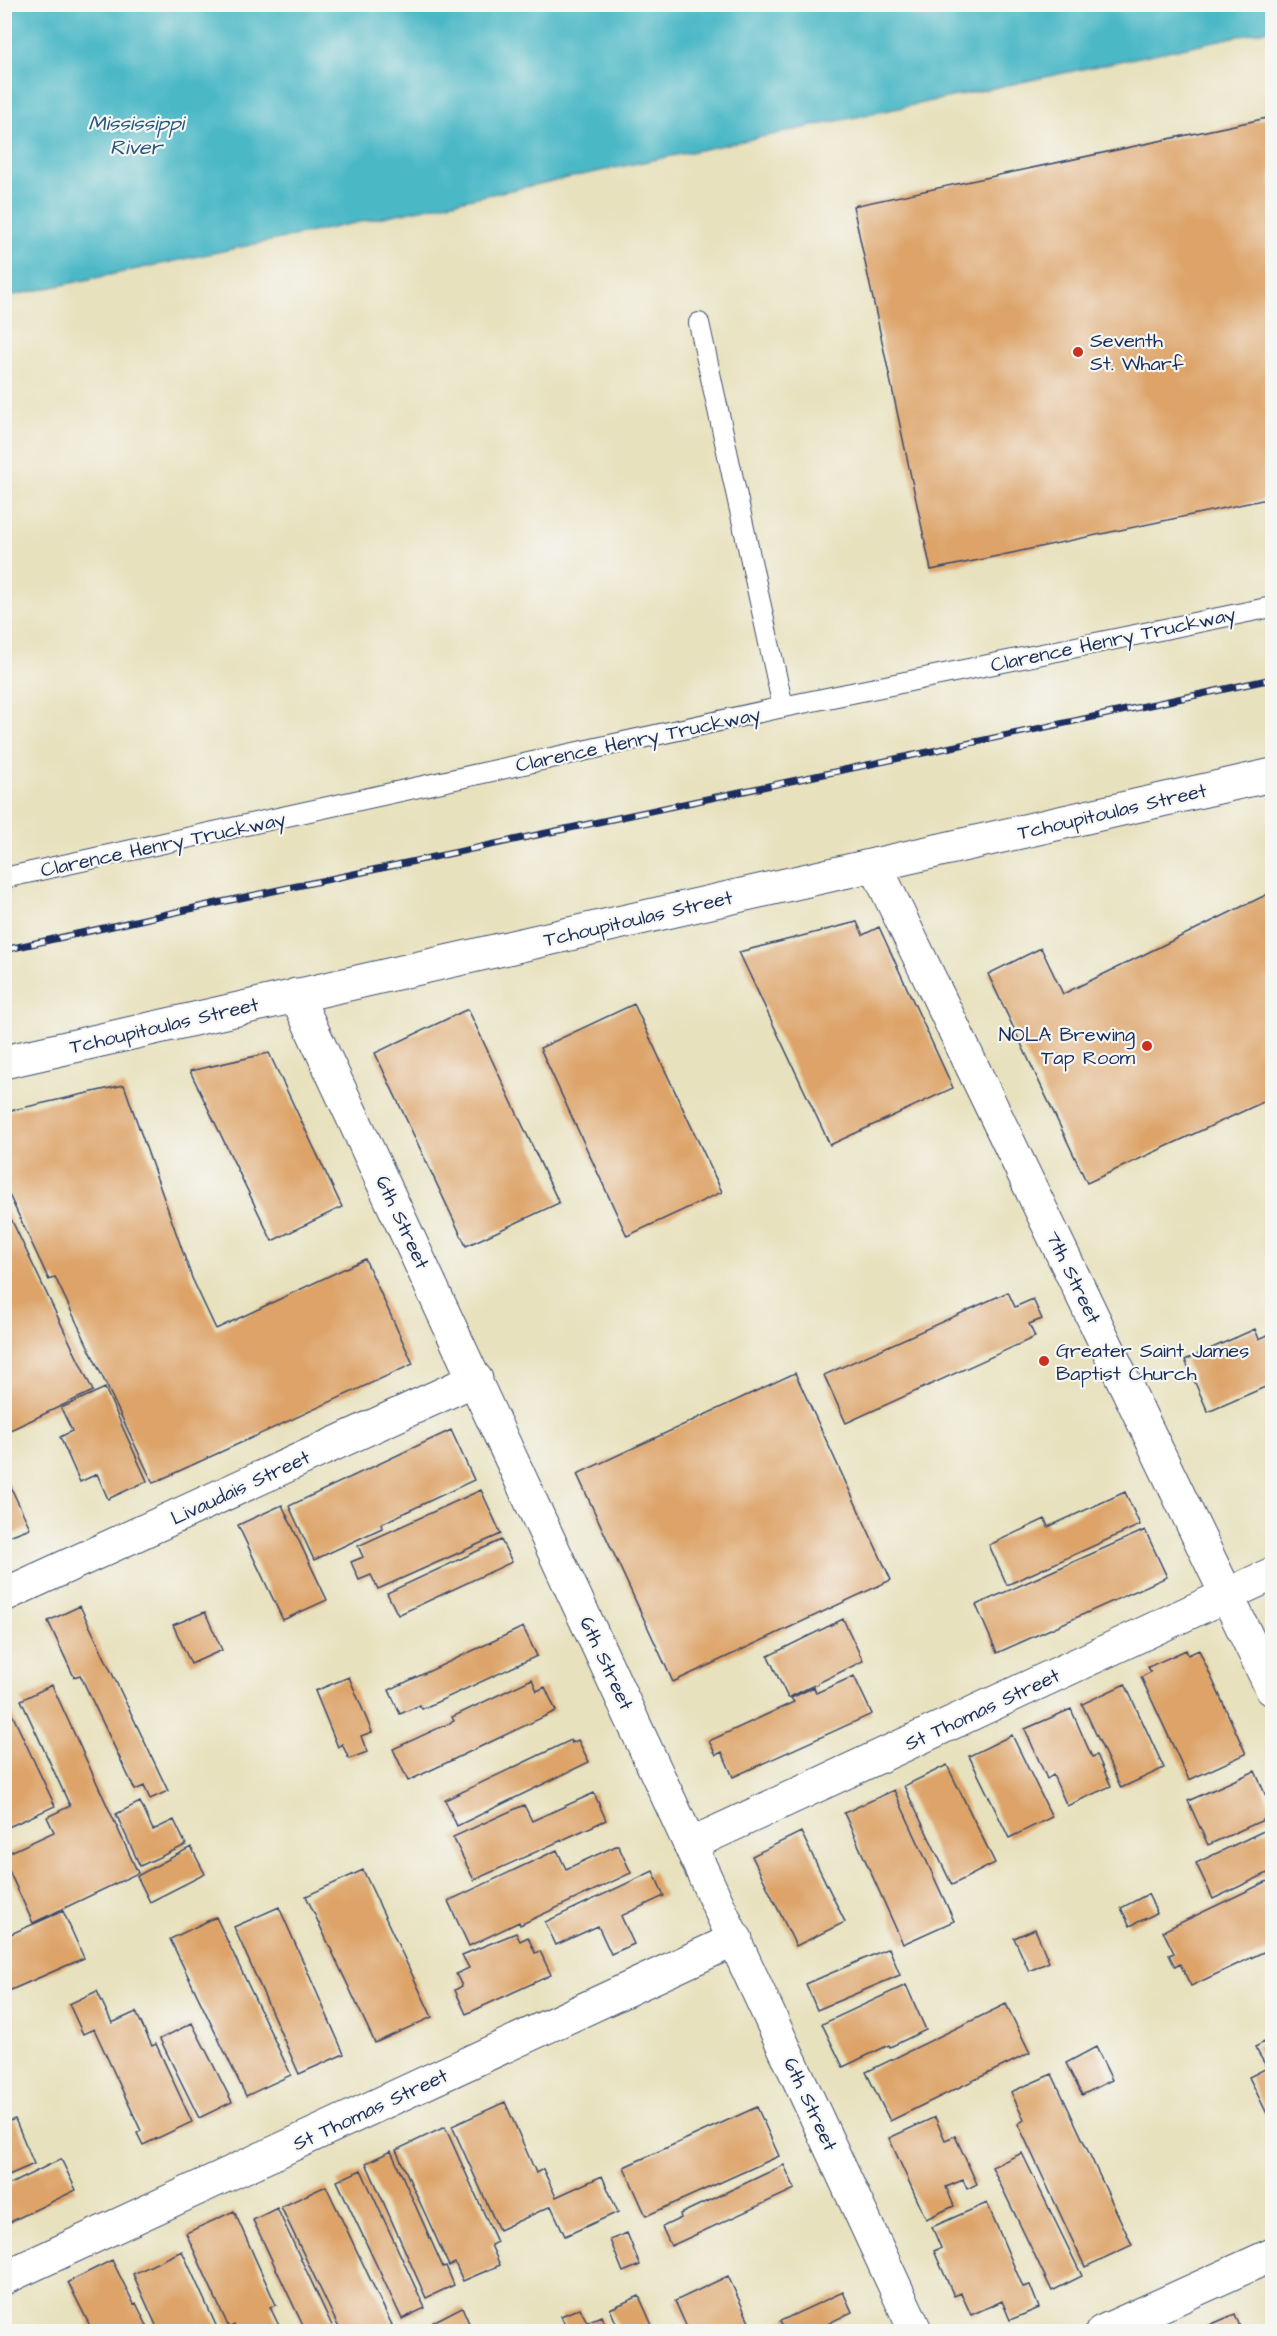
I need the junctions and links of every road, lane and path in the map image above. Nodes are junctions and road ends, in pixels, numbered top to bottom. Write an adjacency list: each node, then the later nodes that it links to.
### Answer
1 (699, 324): 3 (lane)
2 (1272, 607): 3 (lane, Clarence Henry Truckway)
3 (783, 707): 6 (lane, Clarence Henry Truckway)
4 (1272, 775): 5 (street, Tchoupitoulas Street)
5 (875, 865): 7 (street, Tchoupitoulas Street); 11 (street, 7th Street)
6 (4, 878)
7 (296, 995): 8 (street, Tchoupitoulas Street); 9 (street, 6th Street)
8 (4, 1062)
9 (476, 1379): 12 (street, Livaudais Street); 14 (street, 6th Street)
10 (1272, 1574): 11 (street, St Thomas Street)
11 (1227, 1594): 13 (street, 7th Street); 14 (street, St Thomas Street)
12 (4, 1595)
13 (1272, 1689)
14 (691, 1844): 15 (street, 6th Street)
15 (736, 1940): 17 (street, St Thomas Street); 18 (street, 6th Street)
16 (1272, 2255): 19 (street)
17 (4, 2278)
18 (916, 2331)
19 (1102, 2331)

